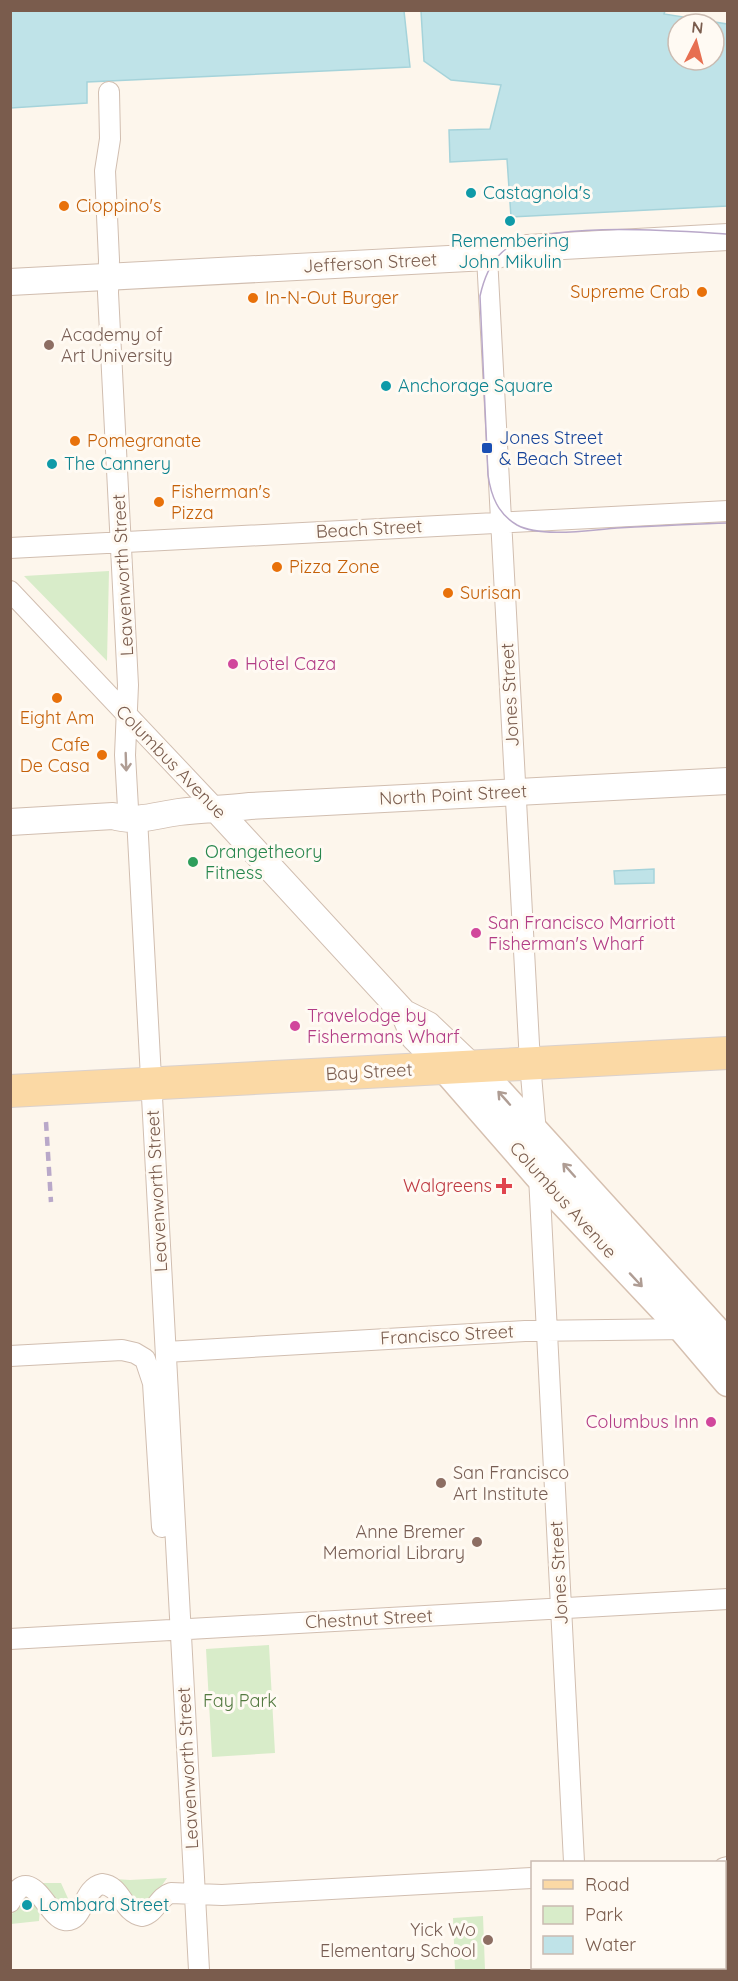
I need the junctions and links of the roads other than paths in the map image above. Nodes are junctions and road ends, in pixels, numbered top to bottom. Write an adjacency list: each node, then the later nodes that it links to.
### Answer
1 (109, 92): 4 (street, Leavenworth Street)
2 (728, 237): 3 (street, Jefferson Street)
3 (488, 257): 4 (street, Jefferson Street); 7 (street, Jones Street)
4 (109, 277): 5 (street, Jefferson Street); 8 (street, Leavenworth Street)
5 (10, 282)
6 (728, 511): 7 (street, Beach Street)
7 (501, 522): 8 (street, Beach Street); 13 (street, Jones Street)
8 (121, 543): 9 (street, Beach Street); 11 (street, Leavenworth Street)
9 (10, 548)
10 (10, 591): 11 (street, Columbus Avenue)
11 (128, 717): 14 (street, Columbus Avenue); 15 (street, Leavenworth Street, one-way to 15)
12 (728, 781): 13 (street, North Point Street)
13 (516, 792): 14 (street, North Point Street); 18 (street, Jones Street)
14 (217, 810): 15 (street, North Point Street); 19 (street, Columbus Avenue)
15 (126, 814): 16 (street, North Point Street); 20 (street, Leavenworth Street)
16 (10, 822)
17 (728, 1053): 18 (main road, Bay Street)
18 (530, 1063): 19 (main road, Bay Street); 22 (street, Jones Street)
19 (457, 1067): 20 (main road, Bay Street); 22 (main road, Columbus Avenue, one-way to 19); 23 (main road, Columbus Avenue)
20 (152, 1084): 21 (main road, Bay Street); 27 (street, Leavenworth Street)
21 (10, 1091)
22 (536, 1133): 26 (main road, Columbus Avenue, one-way to 22)
23 (539, 1176): 24 (main road, Columbus Avenue, one-way to 24); 25 (street, Jones Street)
24 (683, 1329): 25 (street, Francisco Street); 26 (street, Francisco Street); 29 (main road, Columbus Avenue)
25 (545, 1331): 27 (street, Francisco Street); 32 (street, Jones Street)
26 (723, 1333)
27 (166, 1352): 30 (street, Leavenworth Street)
28 (10, 1356): 30 (street, Leavenworth Street)
29 (728, 1382)
30 (177, 1565): 33 (street, Leavenworth Street)
31 (728, 1599): 32 (street, Chestnut Street)
32 (561, 1609): 33 (street, Chestnut Street); 35 (street, Jones Street)
33 (181, 1630): 34 (street, Chestnut Street); 37 (street, Leavenworth Street)
34 (10, 1639)
35 (574, 1861)
36 (531, 1878): 37 (street)
37 (195, 1894): 38 (street); 39 (street, Leavenworth Street)
38 (10, 1902)
39 (199, 1971)

